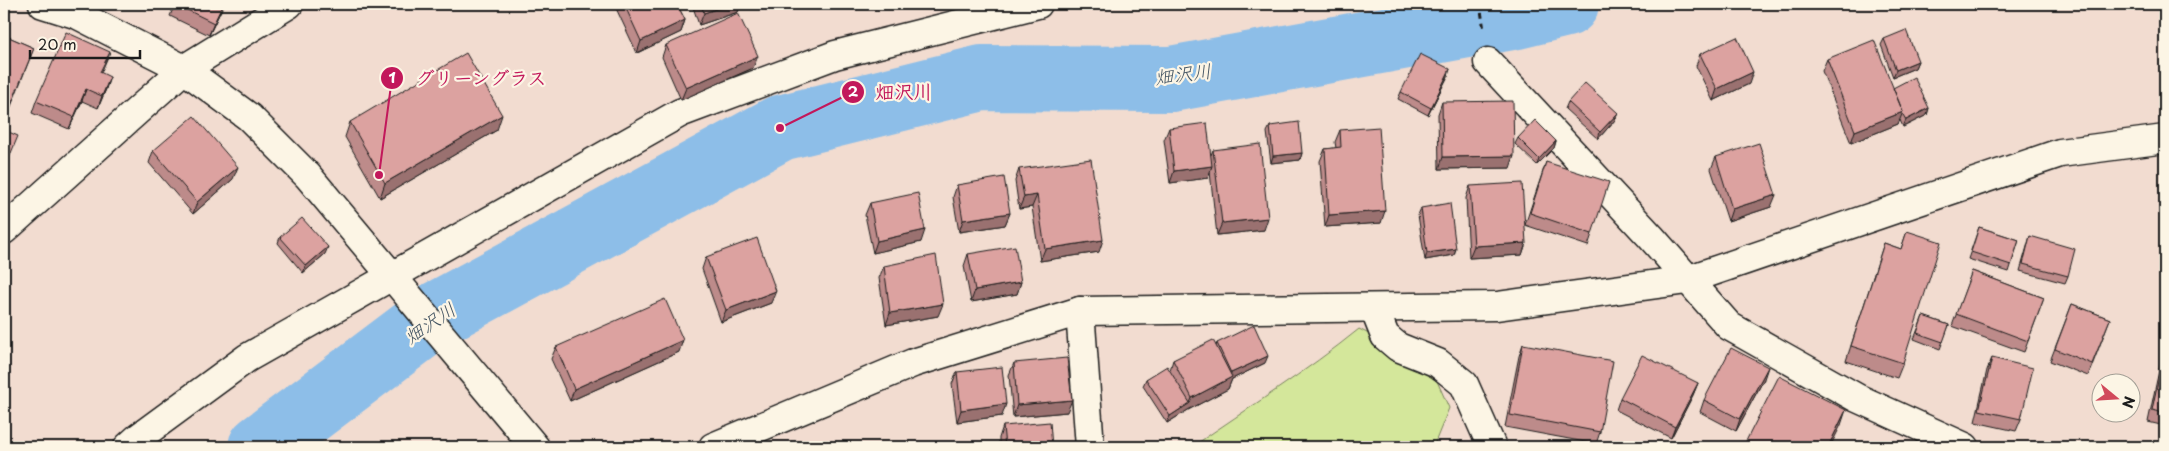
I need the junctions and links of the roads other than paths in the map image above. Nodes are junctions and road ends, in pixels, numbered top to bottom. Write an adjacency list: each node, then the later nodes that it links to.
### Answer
1 (43, 4): 5 (street)
2 (289, 4): 5 (street)
3 (1033, 4): 8 (street)
4 (1488, 62): 9 (street)
5 (184, 68): 7 (street); 8 (street)
6 (2165, 139): 9 (street)
7 (4, 230)
8 (393, 276): 12 (street); 13 (street)
9 (1686, 280): 10 (street); 17 (street)
10 (1374, 308): 11 (street); 16 (street)
11 (1080, 312): 14 (street); 15 (street)
12 (531, 443)
13 (128, 447)
14 (713, 447)
15 (1090, 447)
16 (1492, 447)
17 (1965, 447)

